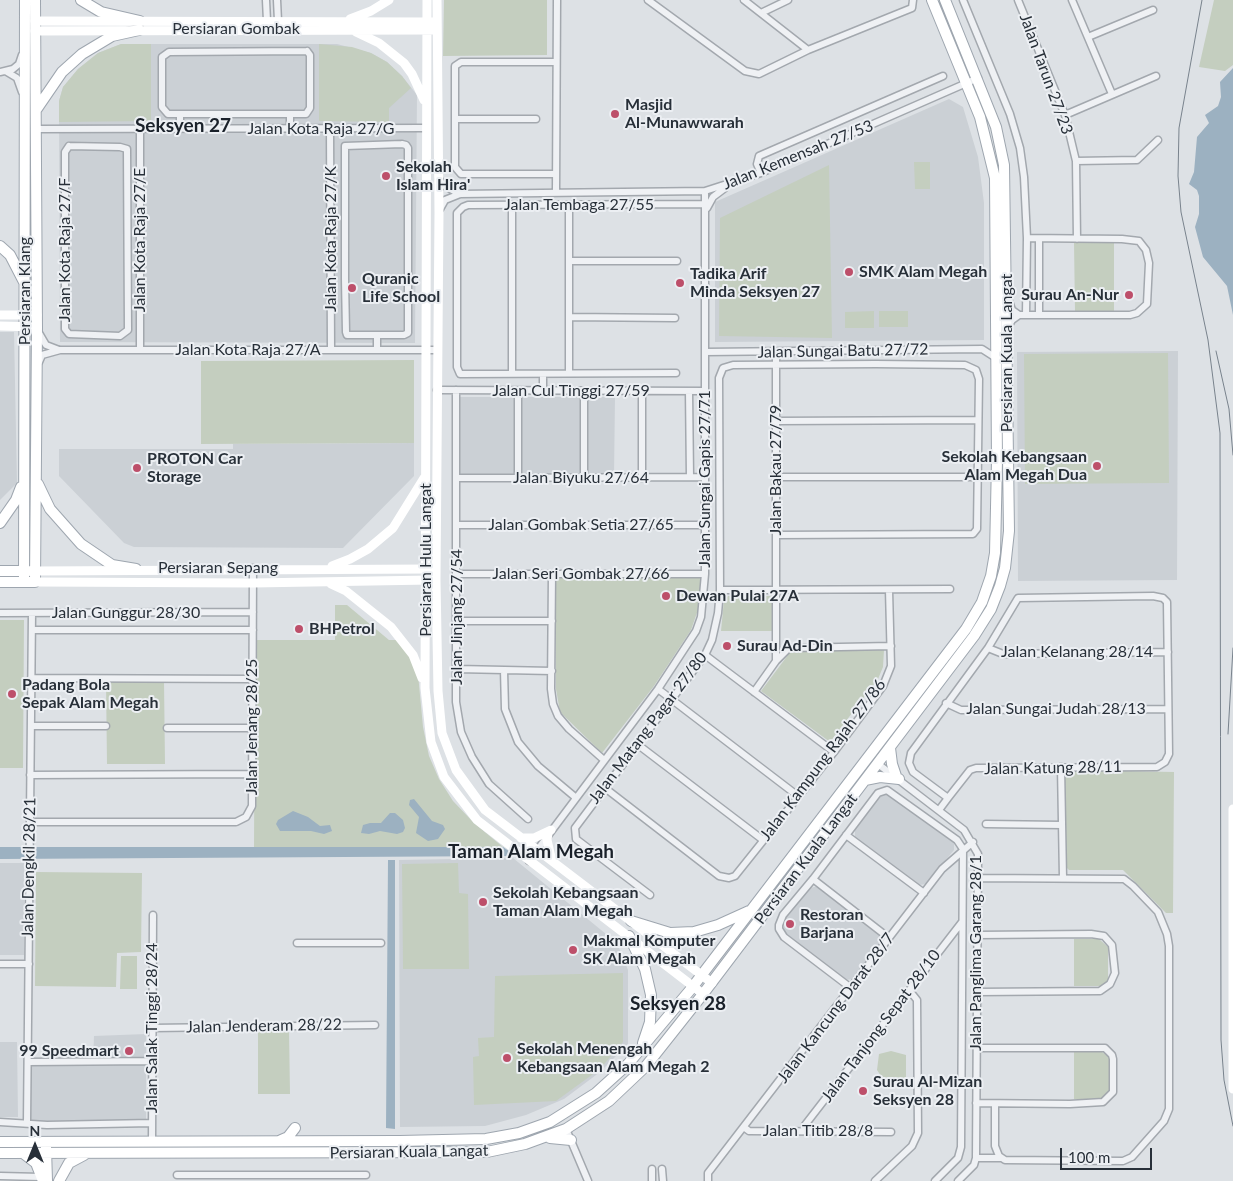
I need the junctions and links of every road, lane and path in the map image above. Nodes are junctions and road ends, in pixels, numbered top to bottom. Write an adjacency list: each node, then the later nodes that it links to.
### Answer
1 (25, 0): 30 (main road, Persiaran Klang)
2 (35, 0): 24 (main road, Persiaran Klang)
3 (81, 0): 25 (main road)
4 (266, 0): 21 (street)
5 (277, 0): 22 (street)
6 (389, 0): 23 (main road)
7 (426, 0): 26 (main road, Persiaran Hulu Langat)
8 (437, 0): 27 (main road, Persiaran Hulu Langat)
9 (557, 0): 32 (street)
10 (648, 0): 31 (street)
11 (744, 0): 20 (street)
12 (788, 0): 20 (street)
13 (913, 0): 31 (street)
14 (932, 0): 37 (main road, Persiaran Kuala Langat)
15 (945, 0): 36 (main road, Persiaran Kuala Langat)
16 (963, 0): 70 (street)
17 (1018, 0): 43 (street, Jalan Tarun 27/23)
18 (1072, 0): 29 (street)
19 (1154, 10): 29 (street)
20 (761, 13): 31 (street)
21 (267, 21): 22 (main road, Persiaran Gombak); 25 (main road, Persiaran Gombak)
22 (278, 21): 23 (main road, Persiaran Gombak)
23 (337, 21): 26 (main road, Persiaran Gombak)
24 (35, 26): 25 (main road, Persiaran Gombak); 40 (main road, Persiaran Klang)
25 (140, 26): 28 (main road, Persiaran Gombak); 40 (main road)
26 (426, 26): 27 (main road, Persiaran Gombak); 28 (main road, Persiaran Gombak); 39 (main road, Persiaran Hulu Langat)
27 (437, 26): 56 (main road, Persiaran Hulu Langat)
28 (350, 30): 39 (main road)
29 (1088, 37): 38 (street)
30 (26, 44): 33 (street); 40 (main road, Persiaran Klang)
31 (808, 50)
32 (556, 62): 44 (street); 54 (street)
33 (3, 72): 40 (street)
34 (943, 76): 55 (street)
35 (1156, 76): 38 (street)
36 (978, 78): 37 (street, Jalan Kemensah 27/53); 81 (main road, Persiaran Kuala Langat)
37 (967, 83): 55 (street, Jalan Kemensah 27/53); 94 (main road, Persiaran Kuala Langat)
38 (1112, 94): 43 (street)
39 (426, 105): 46 (main road, Persiaran Hulu Langat)
40 (30, 112): 47 (main road, Persiaran Klang); 80 (main road, Persiaran Klang)
41 (180, 114): 42 (street); 42 (street); 49 (street)
42 (290, 114): 50 (street)
43 (1065, 115): 53 (street, Jalan Tarun 27/23)
44 (455, 119): 45 (street); 54 (street)
45 (536, 119)
46 (426, 128): 51 (street, Jalan Kota Raja 27/G); 100 (main road, Persiaran Hulu Langat)
47 (36, 129): 48 (street, Jalan Kota Raja 27/G); 84 (main road, Persiaran Klang)
48 (140, 129): 49 (street, Jalan Kota Raja 27/G); 62 (street, Jalan Kota Raja 27/E)
49 (180, 129): 50 (street, Jalan Kota Raja 27/G)
50 (290, 129): 51 (street, Jalan Kota Raja 27/G)
51 (330, 129): 63 (street, Jalan Kota Raja 27/K)
52 (1158, 140): 53 (street)
53 (1076, 161): 72 (street, Jalan Tarun 27/23)
54 (556, 174): 59 (street)
55 (761, 174): 57 (street, Jalan Kemensah 27/53)
56 (438, 178): 60 (street); 69 (main road, Persiaran Hulu Langat)
57 (728, 185): 58 (street, Jalan Kemensah 27/53); 68 (street)
58 (705, 191): 59 (street, Jalan Kemensah 27/53); 65 (street, Jalan Sungai Gapis 27/71)
59 (556, 192): 60 (street, Jalan Kemensah 27/53)
60 (460, 194): 69 (street)
61 (128, 201): 62 (street); 76 (street, Jalan Kota Raja 27/F); 76 (street, Jalan Kota Raja 27/F)
62 (140, 201): 77 (street, Jalan Kota Raja 27/E)
63 (330, 202): 64 (street); 78 (street, Jalan Kota Raja 27/K)
64 (345, 202): 79 (street); 93 (street)
65 (705, 204): 67 (street, Jalan Tembaga 27/55); 68 (street, Jalan Sungai Gapis 27/71)
66 (512, 205): 67 (street, Jalan Tembaga 27/55); 108 (street); 108 (street, Jalan Tembaga 27/55)
67 (569, 205): 74 (street)
68 (705, 212): 102 (street, Jalan Sungai Gapis 27/71)
69 (439, 213): 101 (main road, Persiaran Hulu Langat)
70 (1027, 238): 71 (street); 85 (street)
71 (1039, 239): 72 (street); 86 (street)
72 (1077, 239): 86 (street)
73 (0, 246): 80 (main road)
74 (569, 261): 75 (street); 87 (street)
75 (677, 261)
76 (128, 279): 77 (street)
77 (140, 279): 97 (street, Jalan Kota Raja 27/E)
78 (331, 279): 79 (street); 98 (street, Jalan Kota Raja 27/K)
79 (345, 279): 93 (street)
80 (24, 282): 83 (main road, Persiaran Klang)
81 (1007, 296): 85 (street); 92 (main road, Persiaran Kuala Langat)
82 (0, 315): 83 (main road)
83 (24, 315): 84 (main road); 90 (main road, Persiaran Klang)
84 (37, 315): 91 (main road, Persiaran Klang)
85 (1022, 315): 86 (street); 92 (street)
86 (1039, 315)
87 (570, 317): 88 (street); 106 (street)
88 (675, 318)
89 (0, 326): 90 (main road)
90 (24, 326): 91 (main road); 122 (main road, Persiaran Klang)
91 (37, 329): 96 (street); 110 (main road, Persiaran Klang)
92 (1007, 330): 185 (main road, Persiaran Kuala Langat)
93 (377, 335): 99 (street)
94 (996, 336): 95 (street); 104 (main road, Persiaran Kuala Langat)
95 (982, 349): 103 (street, Jalan Sungai Batu 27/72); 104 (street)
96 (60, 350): 97 (street, Jalan Kota Raja 27/A); 110 (street, Jalan Kota Raja 27/A)
97 (140, 350): 98 (street, Jalan Kota Raja 27/A)
98 (331, 350): 99 (street, Jalan Kota Raja 27/A)
99 (377, 350): 100 (street, Jalan Kota Raja 27/A)
100 (426, 350): 101 (street, Jalan Kota Raja 27/A); 123 (main road, Persiaran Hulu Langat)
101 (437, 350): 111 (main road, Persiaran Hulu Langat)
102 (705, 352): 103 (street, Jalan Sungai Batu 27/72); 118 (street, Jalan Sungai Gapis 27/71)
103 (776, 352): 105 (street, Jalan Bakau 27/79)
104 (996, 359): 179 (main road, Persiaran Kuala Langat)
105 (776, 364): 119 (street, Jalan Matang Pagar 27/80); 120 (street, Jalan Bakau 27/79); 154 (street, Jalan Matang Pagar 27/80)
106 (569, 373): 107 (street); 109 (street)
107 (676, 373)
108 (512, 374): 109 (street)
109 (543, 374): 114 (street)
110 (36, 376): 121 (main road, Persiaran Klang)
111 (437, 390): 112 (street, Jalan Cul Tinggi 27/59); 140 (main road, Persiaran Hulu Langat)
112 (456, 390): 113 (street, Jalan Cul Tinggi 27/59); 127 (street, Jalan Jinjang 27/54)
113 (518, 391): 114 (street, Jalan Cul Tinggi 27/59); 128 (street)
114 (543, 391): 115 (street, Jalan Cul Tinggi 27/59)
115 (584, 391): 116 (street, Jalan Cul Tinggi 27/59); 129 (street)
116 (642, 391): 117 (street, Jalan Cul Tinggi 27/59); 130 (street)
117 (689, 391): 118 (street, Jalan Cul Tinggi 27/59); 131 (street)
118 (705, 391): 124 (street, Jalan Sungai Gapis 27/71)
119 (978, 420): 120 (street); 126 (street)
120 (776, 422): 125 (street, Jalan Bakau 27/79)
121 (35, 466): 138 (main road); 142 (main road, Persiaran Klang)
122 (24, 472): 132 (main road); 142 (main road, Persiaran Klang)
123 (426, 474): 137 (main road); 139 (main road, Persiaran Hulu Langat)
124 (705, 477): 131 (street, Jalan Biyuku 27/64); 134 (street, Jalan Sungai Gapis 27/71)
125 (776, 477): 126 (street); 135 (street, Jalan Bakau 27/79)
126 (978, 477): 135 (street)
127 (457, 478): 128 (street, Jalan Biyuku 27/64); 133 (street, Jalan Jinjang 27/54)
128 (518, 478): 129 (street, Jalan Biyuku 27/64)
129 (584, 478): 130 (street, Jalan Biyuku 27/64)
130 (642, 478): 131 (street, Jalan Biyuku 27/64)
131 (690, 478)
132 (0, 523)
133 (457, 525): 134 (street, Jalan Gombak Setia 27/65); 143 (street, Jalan Jinjang 27/54)
134 (705, 525): 145 (street, Jalan Sungai Gapis 27/71)
135 (776, 535): 152 (street, Jalan Bakau 27/79)
136 (253, 568): 137 (main road, Persiaran Sepang); 138 (main road, Persiaran Sepang); 151 (street, Jalan Jenang 28/25)
137 (324, 568): 139 (main road, Persiaran Sepang)
138 (136, 569): 142 (main road, Persiaran Sepang)
139 (426, 569): 140 (main road, Persiaran Sepang); 147 (main road, Persiaran Hulu Langat)
140 (436, 569): 146 (main road, Persiaran Hulu Langat)
141 (0, 571): 142 (main road, Persiaran Sepang)
142 (29, 571): 149 (main road, Persiaran Klang)
143 (458, 574): 144 (street, Jalan Seri Gombak 27/66); 159 (street, Jalan Jinjang 27/54)
144 (552, 574): 145 (street, Jalan Seri Gombak 27/66); 160 (street)
145 (704, 574): 174 (street, Jalan Sungai Gapis 27/71)
146 (436, 580): 147 (main road, Persiaran Sepang); 207 (main road, Persiaran Hulu Langat)
147 (426, 581): 150 (main road, Persiaran Sepang); 173 (main road, Persiaran Hulu Langat)
148 (0, 582): 149 (main road, Persiaran Sepang)
149 (29, 582): 151 (main road, Persiaran Sepang)
150 (324, 582): 151 (main road, Persiaran Sepang); 173 (main road)
151 (253, 583): 156 (street, Jalan Jenang 28/25)
152 (776, 589): 154 (street); 155 (street); 167 (street, Jalan Bakau 27/79)
153 (950, 589): 155 (street)
154 (720, 590): 166 (street, Jalan Matang Pagar 27/80)
155 (889, 590): 163 (street, Jalan Kampung Rajah 27/86)
156 (253, 612): 158 (street, Jalan Gunggur 28/30); 162 (street, Jalan Jenang 28/25)
157 (0, 613): 158 (street, Jalan Gunggur 28/30)
158 (32, 613): 161 (street, Jalan Dengkil 28/21)
159 (458, 621): 160 (street); 168 (street, Jalan Jinjang 27/54)
160 (552, 621): 170 (street)
161 (32, 630): 162 (street); 171 (street, Jalan Dengkil 28/21)
162 (253, 630): 172 (street, Jalan Jenang 28/25)
163 (891, 646): 167 (street); 186 (street, Jalan Kampung Rajah 27/86)
164 (988, 648): 165 (street, Jalan Kelanang 28/14); 165 (street); 177 (street)
165 (1168, 652): 178 (street)
166 (705, 655): 175 (street); 176 (street, Jalan Matang Pagar 27/80)
167 (776, 661): 175 (street)
168 (457, 669): 169 (street); 201 (street, Jalan Jinjang 27/54)
169 (504, 670): 170 (street); 197 (street)
170 (552, 671): 187 (street)
171 (31, 678): 172 (street); 180 (street, Jalan Dengkil 28/21)
172 (252, 679): 183 (street, Jalan Jenang 28/25)
173 (424, 688): 212 (main road, Persiaran Hulu Langat)
174 (658, 689): 176 (street); 187 (street, Jalan Sungai Gapis 27/71)
175 (754, 692): 186 (street)
176 (671, 700): 184 (street, Jalan Matang Pagar 27/80); 196 (street)
177 (946, 703): 178 (street, Jalan Sungai Judah 28/13); 198 (street)
178 (1168, 709): 189 (street, Jalan Katung 28/11)
179 (893, 724): 188 (main road); 194 (main road, Persiaran Kuala Langat)
180 (31, 726): 181 (street); 191 (street, Jalan Dengkil 28/21)
181 (106, 726)
182 (168, 728): 183 (street)
183 (252, 728): 190 (street, Jalan Jenang 28/25)
184 (637, 744): 195 (street, Jalan Matang Pagar 27/80); 208 (street)
185 (890, 748): 188 (main road, Persiaran Kuala Langat); 192 (main road)
186 (834, 752): 196 (street, Jalan Kampung Rajah 27/86)
187 (604, 760): 197 (street, Jalan Sungai Gapis 27/71)
188 (878, 764): 192 (street, Jalan Panglima Garang 28/1); 193 (main road, Persiaran Kuala Langat); 194 (main road)
189 (1061, 768): 198 (street, Jalan Katung 28/11); 204 (street)
190 (252, 774): 191 (street); 202 (street, Jalan Jenang 28/25)
191 (30, 775): 202 (street, Jalan Dengkil 28/21)
192 (898, 778): 193 (main road); 200 (street, Jalan Panglima Garang 28/1)
193 (865, 780): 231 (main road, Persiaran Kuala Langat)
194 (847, 783): 219 (main road, Persiaran Kuala Langat)
195 (605, 788): 208 (street, Jalan Kampung Rajah 27/86); 218 (street, Jalan Matang Pagar 27/80)
196 (798, 796): 208 (street, Jalan Kampung Rajah 27/86)
197 (576, 797): 205 (street, Jalan Sungai Gapis 27/71)
198 (948, 798): 200 (street, Jalan Katung 28/11)
199 (1233, 809): 243 (main road)
200 (939, 810): 209 (street, Jalan Panglima Garang 28/1)
201 (528, 819)
202 (30, 822): 229 (street, Jalan Dengkil 28/21)
203 (986, 824): 204 (street)
204 (1062, 825): 215 (street)
205 (550, 831): 207 (main road); 211 (street, Jalan Sungai Gapis 27/71); 213 (main road)
206 (846, 835): 210 (street); 216 (street); 217 (street)
207 (520, 838): 211 (main road, Persiaran Hulu Langat)
208 (763, 840)
209 (973, 842): 210 (street, Jalan Kancung Darat 28/7); 214 (street, Jalan Panglima Garang 28/1)
210 (963, 849): 217 (street, Jalan Kancung Darat 28/7); 222 (street)
211 (536, 850): 212 (street, Jalan Sungai Gapis 27/71); 213 (main road, Persiaran Hulu Langat)
212 (529, 861): 224 (main road, Persiaran Hulu Langat)
213 (552, 861): 221 (main road, Persiaran Hulu Langat)
214 (978, 878): 215 (street); 223 (street, Jalan Panglima Garang 28/1)
215 (1063, 878): 269 (street)
216 (813, 879): 225 (street); 233 (street)
217 (924, 893): 225 (street, Jalan Kancung Darat 28/7)
218 (650, 895)
219 (752, 909): 221 (main road); 230 (main road, Persiaran Kuala Langat)
220 (153, 915): 238 (street, Jalan Salak Tinggi 28/24)
221 (631, 922): 230 (main road, Persiaran Hulu Langat)
222 (962, 922): 234 (street, Jalan Tanjong Sepat 28/10); 282 (street)
223 (978, 935): 235 (street, Jalan Panglima Garang 28/1); 235 (street)
224 (629, 936): 232 (main road, Persiaran Hulu Langat); 240 (main road)
225 (889, 938): 233 (street, Jalan Kancung Darat 28/7)
226 (297, 943): 227 (street)
227 (380, 943)
228 (0, 964): 229 (street)
229 (29, 964): 242 (street, Jalan Dengkil 28/21)
230 (702, 975): 231 (main road, Persiaran Hulu Langat); 232 (main road, Persiaran Kuala Langat)
231 (712, 983): 236 (main road, Persiaran Kuala Langat)
232 (693, 986): 236 (main road, Persiaran Hulu Langat); 240 (main road, Persiaran Kuala Langat)
233 (852, 988): 252 (street, Jalan Kancung Darat 28/7)
234 (909, 990): 254 (street, Jalan Tanjong Sepat 28/10); 281 (street)
235 (977, 992): 239 (street, Jalan Panglima Garang 28/1)
236 (703, 994): 247 (main road, Persiaran Kuala Langat)
237 (375, 1025): 238 (street, Jalan Jenderam 28/22)
238 (152, 1028): 241 (street, Jalan Salak Tinggi 28/24)
239 (977, 1048): 244 (street, Jalan Panglima Garang 28/1); 245 (street)
240 (638, 1052): 246 (main road, Persiaran Kuala Langat)
241 (152, 1061): 242 (street); 250 (street, Jalan Salak Tinggi 28/24)
242 (28, 1062): 249 (street, Jalan Dengkil 28/21)
243 (1233, 1089)
244 (976, 1104): 245 (street); 268 (street, Jalan Panglima Garang 28/1)
245 (995, 1104): 269 (street)
246 (574, 1106): 251 (main road); 253 (main road, Persiaran Kuala Langat)
247 (582, 1120): 251 (main road, Persiaran Kuala Langat); 259 (main road)
248 (0, 1122): 249 (street)
249 (27, 1122): 250 (street)
250 (152, 1124): 262 (street, Jalan Salak Tinggi 28/24)
251 (566, 1128): 253 (main road); 256 (main road, Persiaran Kuala Langat); 259 (street)
252 (745, 1128): 254 (street, Jalan Titib 28/8); 280 (street, Jalan Kancung Darat 28/7)
253 (532, 1129): 258 (main road, Persiaran Kuala Langat)
254 (804, 1131): 255 (street, Jalan Titib 28/8)
255 (891, 1132)
256 (541, 1139): 259 (main road); 267 (main road, Persiaran Kuala Langat)
257 (275, 1141): 258 (main road, Persiaran Kuala Langat); 258 (main road); 262 (main road, Persiaran Kuala Langat)
258 (311, 1141)
259 (572, 1141): 277 (street)
260 (0, 1142): 263 (main road, Persiaran Kuala Langat)
261 (58, 1142): 262 (main road, Persiaran Kuala Langat); 263 (main road, Persiaran Kuala Langat); 266 (main road)
262 (152, 1142)
263 (46, 1148): 265 (main road, Persiaran Kuala Langat); 266 (main road, Persiaran Kuala Langat); 275 (main road)
264 (0, 1153): 265 (main road, Persiaran Kuala Langat)
265 (23, 1153): 275 (main road)
266 (58, 1153): 267 (main road, Persiaran Kuala Langat); 276 (main road)
267 (88, 1153): 276 (main road)
268 (976, 1158): 269 (street); 283 (street)
269 (1002, 1158)
270 (652, 1169): 278 (street)
271 (662, 1169): 279 (street)
272 (177, 1175): 273 (street)
273 (366, 1175)
274 (0, 1176): 275 (street)
275 (44, 1180)
276 (59, 1181)
277 (588, 1181)
278 (652, 1181)
279 (663, 1181)
280 (708, 1181)
281 (874, 1181)
282 (935, 1181)
283 (958, 1181)

